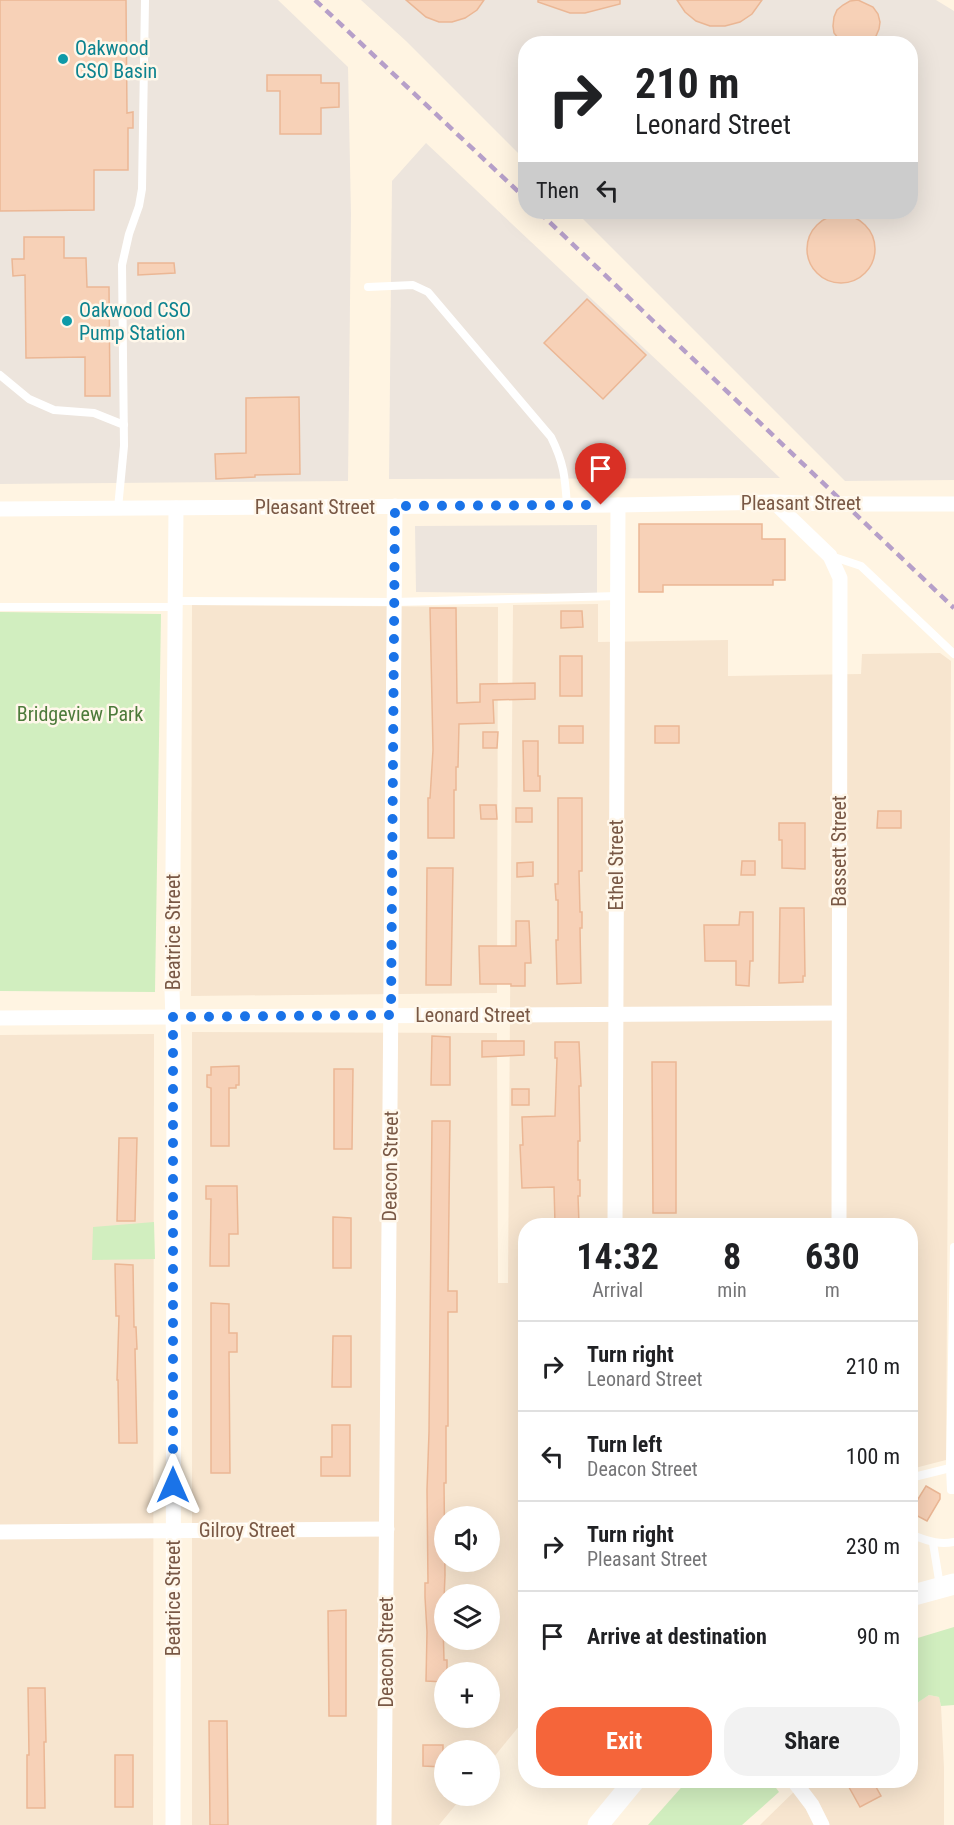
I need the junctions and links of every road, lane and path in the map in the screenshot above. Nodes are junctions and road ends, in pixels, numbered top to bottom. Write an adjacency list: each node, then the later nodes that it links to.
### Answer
1 (145, 0): 4 (lane)
2 (368, 287): 7 (lane)
3 (0, 375): 4 (lane)
4 (124, 424): 10 (lane)
5 (774, 502): 6 (street, Pleasant Street); 8 (street, Pleasant Street); 13 (street, Bassett Street)
6 (954, 504)
7 (567, 505): 8 (street, Pleasant Street); 9 (street, Pleasant Street)
8 (618, 505): 14 (street, Ethel Street)
9 (395, 506): 11 (street, Pleasant Street); 15 (street, Deacon Street)
10 (118, 508): 11 (street, Pleasant Street); 12 (street, Pleasant Street)
11 (176, 508): 16 (street, Beatrice Street)
12 (0, 509)
13 (830, 556): 18 (lane); 19 (street, Bassett Street)
14 (618, 596): 15 (lane); 20 (street, Ethel Street)
15 (394, 602): 16 (lane); 21 (street, Deacon Street)
16 (175, 604): 17 (lane); 22 (street, Beatrice Street)
17 (0, 607)
18 (954, 654)
19 (838, 1013): 20 (street, Leonard Street); 25 (street, Bassett Street)
20 (616, 1014): 21 (street, Leonard Street); 24 (street, Ethel Street)
21 (391, 1015): 22 (street, Leonard Street); 30 (street, Deacon Street)
22 (173, 1017): 23 (street, Leonard Street); 31 (street, Beatrice Street)
23 (0, 1018)
24 (615, 1218)
25 (839, 1218)
26 (954, 1247): 27 (lane)
27 (950, 1468): 28 (lane); 29 (lane)
28 (918, 1476)
29 (954, 1490)
30 (387, 1529): 31 (street, Gilroy Street); 41 (street, Deacon Street)
31 (173, 1530): 32 (street, Gilroy Street); 40 (street, Beatrice Street)
32 (0, 1532)
33 (918, 1537): 35 (lane)
34 (954, 1542): 35 (lane)
35 (933, 1543): 36 (lane)
36 (947, 1586): 37 (main road)
37 (918, 1594)
38 (628, 1788): 42 (main road)
39 (799, 1788): 43 (street)
40 (173, 1825)
41 (384, 1825)
42 (598, 1825)
43 (822, 1825)

